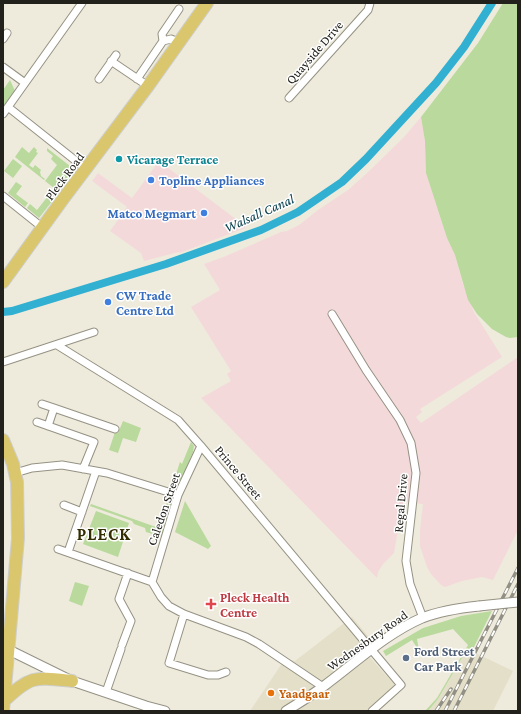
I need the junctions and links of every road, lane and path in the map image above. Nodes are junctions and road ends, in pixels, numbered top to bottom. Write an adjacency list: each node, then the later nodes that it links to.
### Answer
1 (207, 3): 6 (highway, Pleck Road)
2 (370, 3): 12 (street, Quayside Drive)
3 (80, 4): 10 (street)
4 (179, 9): 5 (street)
5 (163, 41): 6 (street); 9 (street)
6 (178, 42): 11 (highway, Pleck Road)
7 (3, 67): 10 (street)
8 (99, 78): 9 (street)
9 (137, 79): 11 (street)
10 (25, 83): 13 (street)
11 (148, 86): 15 (highway, Pleck Road)
12 (290, 98)
13 (8, 107): 14 (street); 15 (street)
14 (3, 114)
15 (86, 169): 17 (highway, Pleck Road)
16 (3, 196): 17 (street)
17 (43, 228): 18 (highway, Pleck Road)
18 (3, 282)
19 (332, 314): 44 (street, Regal Drive)
20 (94, 332): 21 (street)
21 (57, 345): 22 (street); 29 (street, Prince Street)
22 (3, 362)
23 (42, 404): 24 (street)
24 (54, 408): 26 (street); 27 (street)
25 (37, 422): 26 (street)
26 (48, 426): 30 (street)
27 (115, 429)
28 (3, 440): 32 (highway)
29 (201, 446): 33 (street, Caledon Street); 45 (street, Prince Street)
30 (83, 469): 31 (street); 32 (street)
31 (96, 471): 33 (street); 35 (street)
32 (15, 473): 40 (highway)
33 (178, 495): 39 (street, Caledon Street)
34 (64, 505): 35 (street)
35 (82, 512): 37 (street)
36 (58, 549): 37 (street)
37 (68, 552): 38 (street)
38 (128, 573): 39 (street); 50 (street)
39 (152, 582): 42 (street)
40 (14, 598): 43 (highway); 46 (highway)
41 (518, 602): 44 (street, Wednesbury Road, bridge)
42 (184, 614): 47 (street); 49 (street)
43 (3, 618)
44 (423, 618): 45 (street, Wednesbury Road)
45 (372, 649): 49 (street, Wednesbury Road); 54 (street, Prince Street)
46 (9, 650): 48 (street); 51 (highway)
47 (226, 672)
48 (72, 680): 50 (street); 51 (highway)
49 (323, 687): 53 (street, Wednesbury Road)
50 (106, 692): 52 (street)
51 (4, 706)
52 (165, 711)
53 (286, 711)
54 (372, 711)

